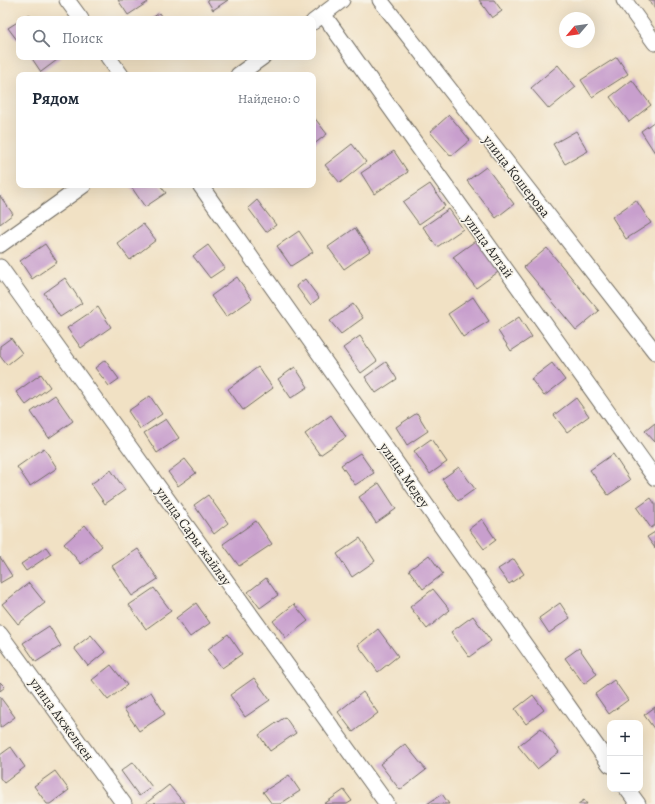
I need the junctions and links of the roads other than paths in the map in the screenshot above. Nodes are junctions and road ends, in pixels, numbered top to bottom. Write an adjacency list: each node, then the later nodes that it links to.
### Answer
1 (67, 0): 5 (street)
2 (342, 0): 6 (street)
3 (380, 0): 16 (street, улица Кошерова)
4 (624, 0): 7 (street)
5 (79, 16)
6 (318, 18): 17 (street, улица Алтай)
7 (655, 43)
8 (110, 60): 10 (street)
9 (259, 60): 11 (street)
10 (119, 72)
11 (242, 72)
12 (80, 188): 14 (street)
13 (202, 188): 19 (street, улица Медеу)
14 (0, 245)
15 (0, 267): 22 (street, улица Сары жайлау)
16 (655, 352)
17 (655, 478)
18 (0, 634): 21 (street, улица Акжелкен)
19 (607, 761)
20 (629, 792): 23 (street)
21 (124, 804)
22 (387, 804)
23 (638, 804)

